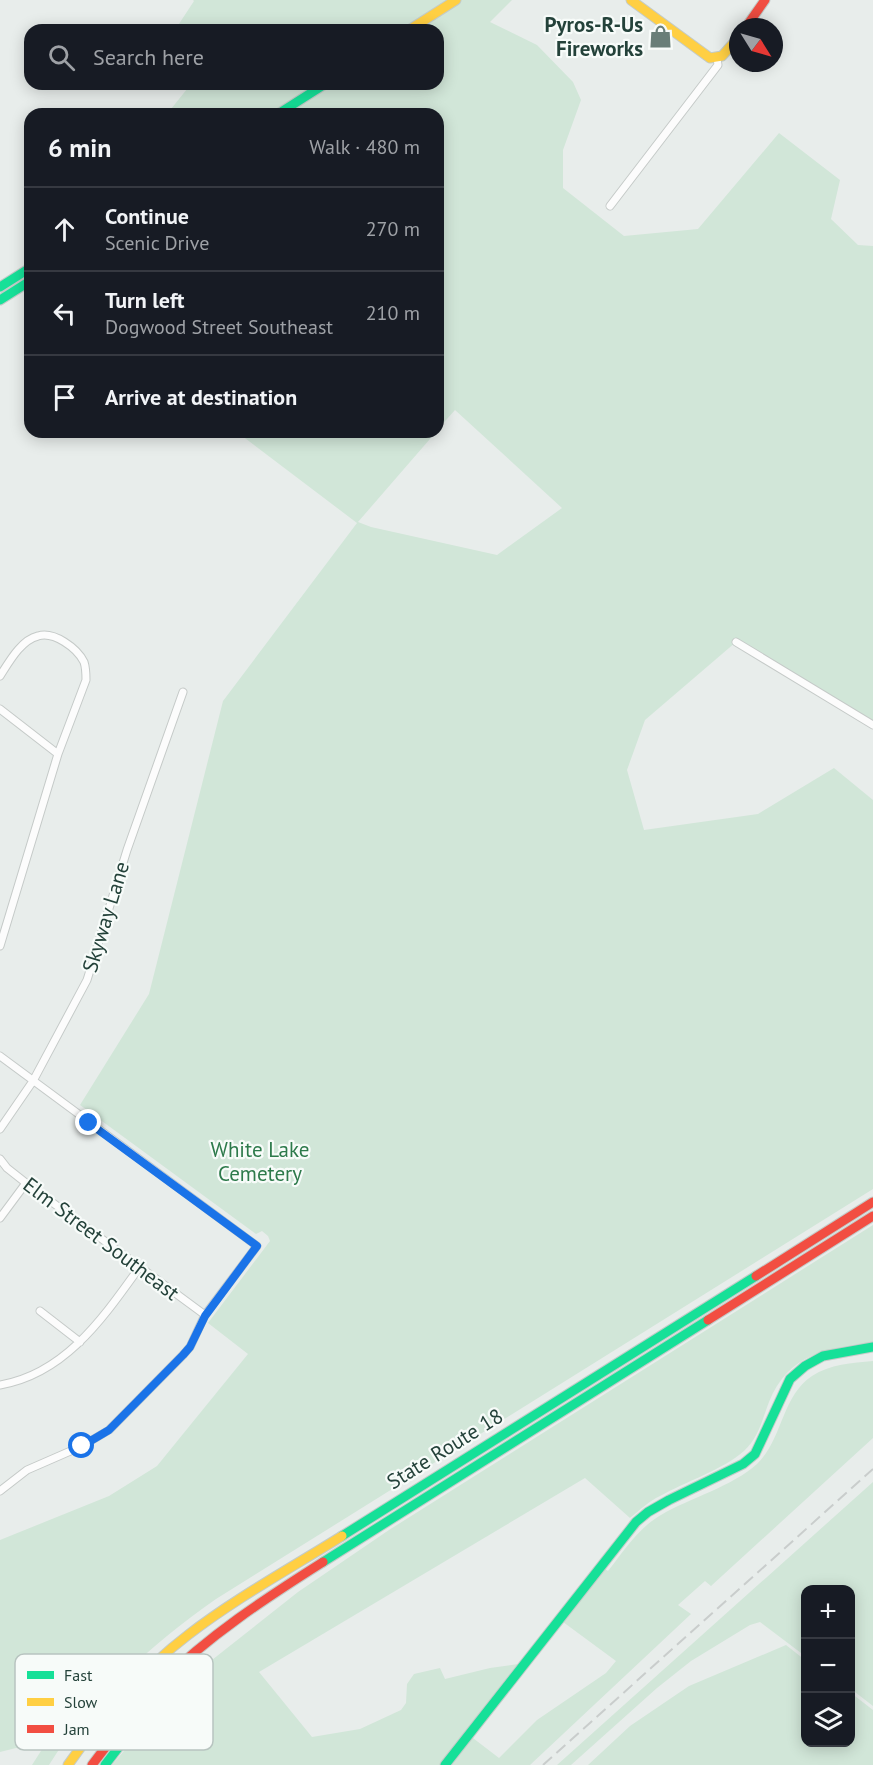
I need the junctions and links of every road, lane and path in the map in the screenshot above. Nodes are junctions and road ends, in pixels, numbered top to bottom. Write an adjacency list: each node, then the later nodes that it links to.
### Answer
1 (456, 0): 5 (main road)
2 (631, 0): 7 (main road)
3 (765, 0): 4 (main road)
4 (752, 18)
5 (419, 24)
6 (729, 48): 7 (main road)
7 (717, 58): 10 (street)
8 (316, 90): 9 (main road)
9 (288, 108)
10 (610, 206)
11 (24, 272): 13 (main road)
12 (24, 285): 14 (main road)
13 (0, 287)
14 (0, 300)
15 (736, 642): 19 (street)
16 (0, 676): 20 (street)
17 (183, 692): 23 (street, Skyway Lane)
18 (0, 709): 20 (street)
19 (873, 725)
20 (58, 754): 21 (street)
21 (0, 946)
22 (0, 1056): 23 (street)
23 (33, 1082): 24 (street, Skyway Lane); 32 (street)
24 (0, 1129)
25 (0, 1159): 26 (street, Elm Street Southeast)
26 (26, 1184): 29 (street); 30 (street, Elm Street Southeast)
27 (873, 1202): 38 (main road, State Route 18)
28 (873, 1216): 37 (main road, State Route 18)
29 (0, 1218)
30 (139, 1268): 32 (street, Elm Street Southeast); 33 (street)
31 (39, 1311): 33 (street)
32 (205, 1316): 36 (street)
33 (80, 1341): 35 (street)
34 (873, 1347): 49 (main road)
35 (0, 1385)
36 (0, 1491)
37 (273, 1596): 39 (main road, State Route 18); 40 (main road)
38 (165, 1654)
39 (192, 1654)
40 (204, 1654)
41 (70, 1750): 45 (main road)
42 (79, 1750): 46 (main road, State Route 18)
43 (104, 1750): 47 (main road, State Route 18)
44 (116, 1750): 48 (main road)
45 (58, 1765)
46 (68, 1765)
47 (92, 1765)
48 (105, 1765)
49 (445, 1765)

